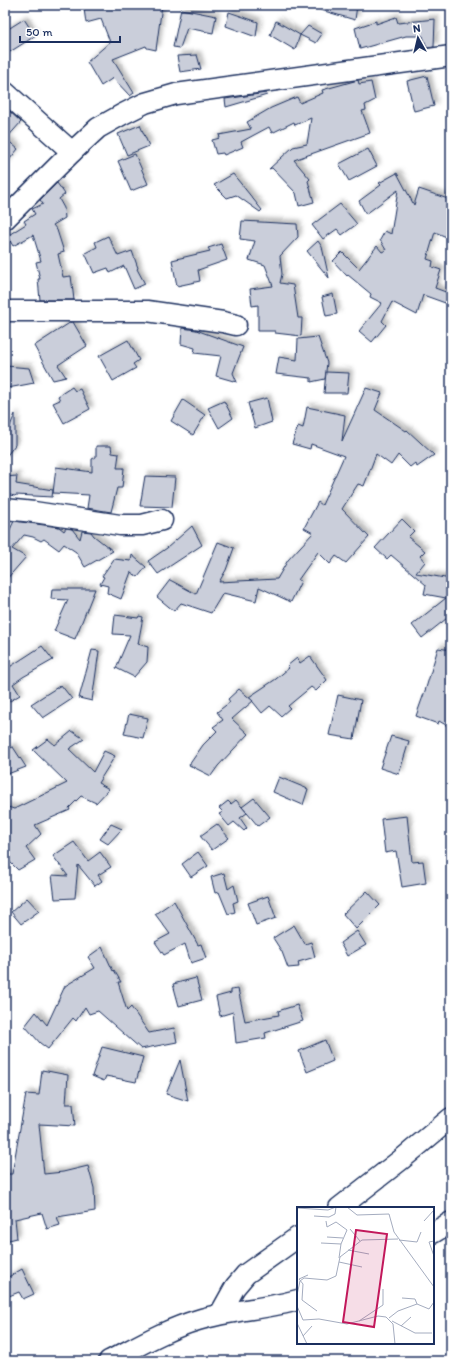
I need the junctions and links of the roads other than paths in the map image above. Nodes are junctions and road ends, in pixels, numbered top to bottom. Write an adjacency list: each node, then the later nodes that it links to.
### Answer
1 (451, 56): 3 (street)
2 (5, 92): 3 (street)
3 (72, 152): 4 (street)
4 (5, 219)
5 (5, 311): 6 (street)
6 (236, 325)
7 (5, 509): 8 (street)
8 (162, 520)
9 (451, 1118): 10 (street)
10 (340, 1207)
11 (451, 1222): 12 (street)
12 (434, 1232)
13 (297, 1238): 15 (street)
14 (297, 1300): 15 (street)
15 (220, 1314): 16 (street)
16 (109, 1361)

